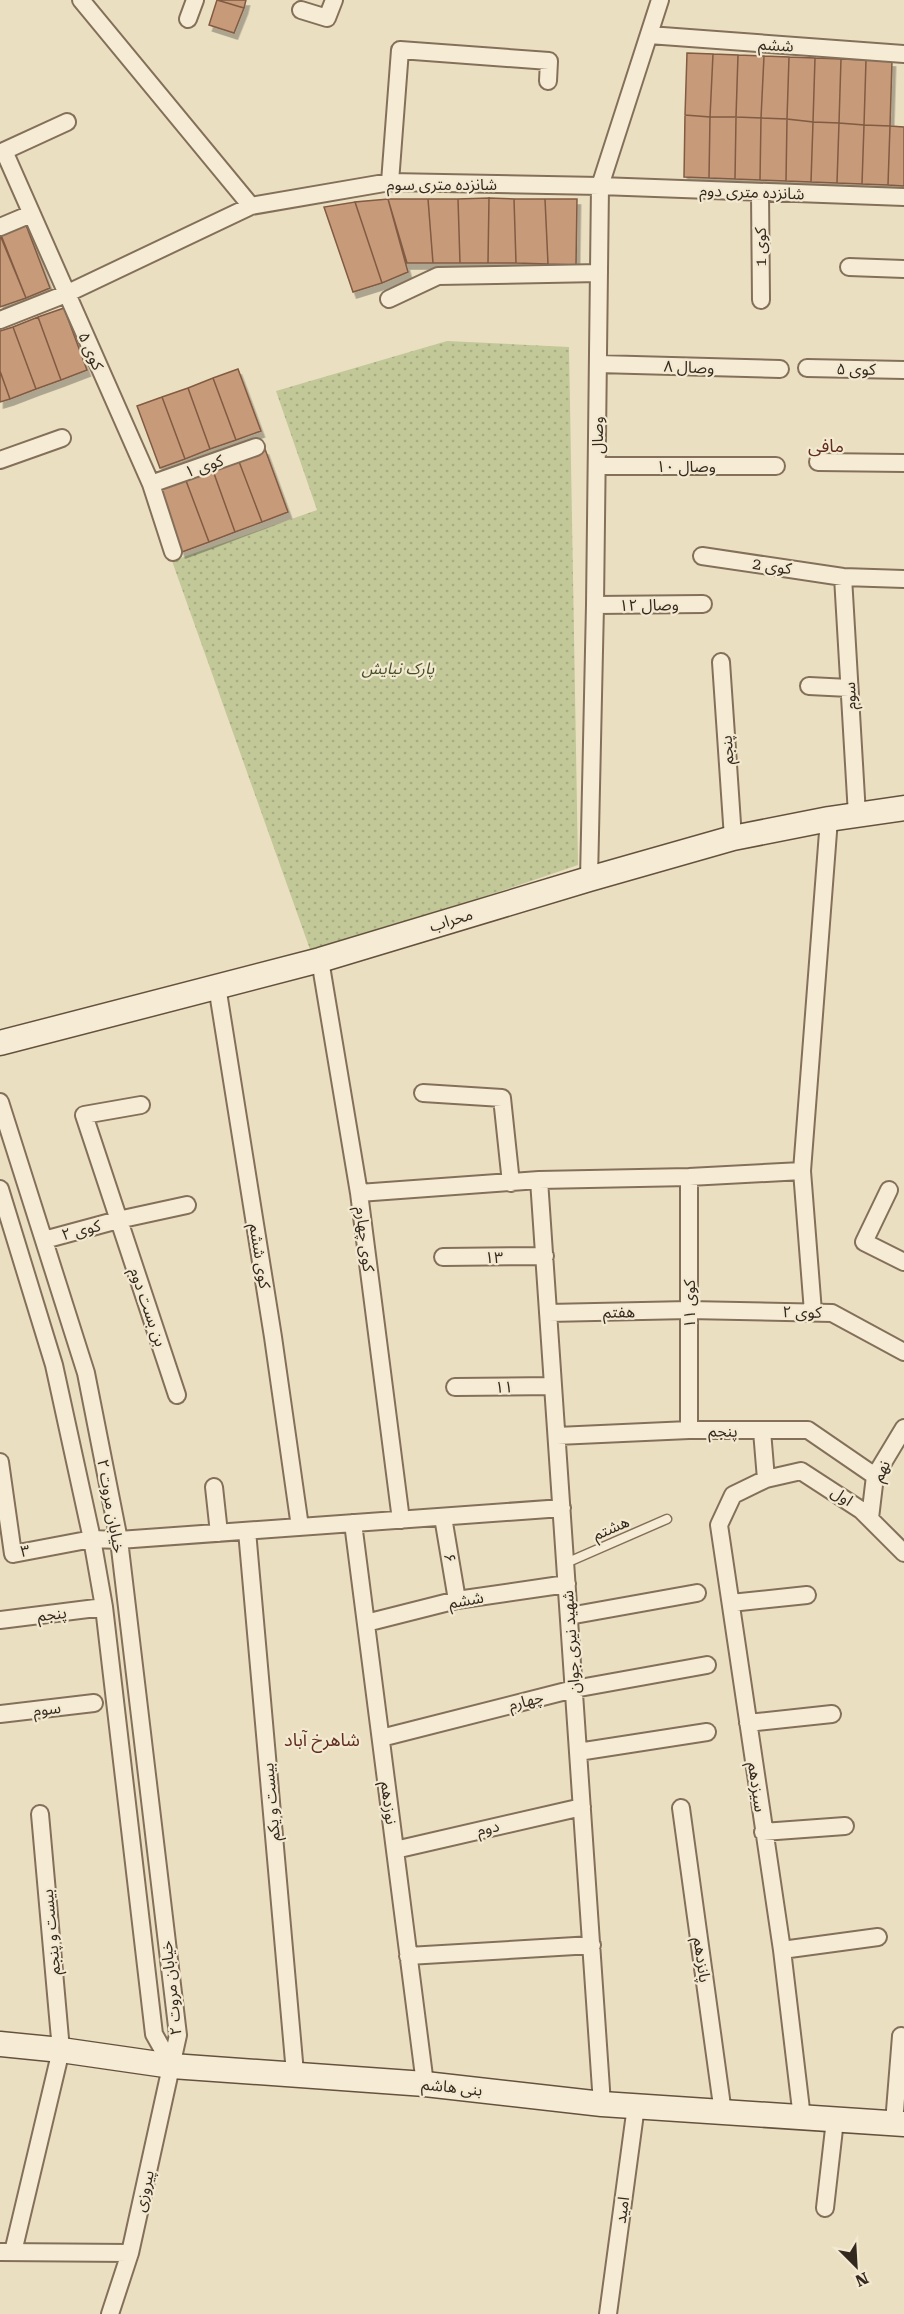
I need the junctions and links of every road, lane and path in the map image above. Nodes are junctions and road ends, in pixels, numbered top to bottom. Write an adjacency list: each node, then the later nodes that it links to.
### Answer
1 (81, 0): 15 (street)
2 (195, 0): 6 (street)
3 (334, 0): 5 (street)
4 (660, 0): 7 (street, وصال)
5 (301, 10)
6 (188, 19)
7 (649, 35): 8 (street, ششم); 12 (street, وصال)
8 (904, 54)
9 (548, 81): 11 (street)
10 (67, 122): 16 (street, کوی ۵)
11 (390, 182): 12 (street, شانزده متری سوم); 15 (street, شانزده متری سوم)
12 (600, 186): 13 (street, شانزده متری دوم); 20 (street, وصال)
13 (760, 193): 14 (street, شانزده متری دوم); 23 (street, کوی 1)
14 (904, 197)
15 (251, 206): 21 (street, شانزده متری سوم)
16 (31, 214): 17 (street); 21 (street, کوی ۵)
17 (0, 227)
18 (849, 267): 19 (street)
19 (904, 269)
20 (599, 273): 22 (street); 25 (street, وصال)
21 (66, 294): 24 (street, شانزده متری سوم); 36 (street, کوی ۵)
22 (389, 299)
23 (761, 300)
24 (0, 320)
25 (598, 364): 27 (street, وصال ۸); 35 (street, وصال)
26 (807, 368): 28 (street, کوی ۵)
27 (780, 369)
28 (904, 370)
29 (62, 438): 31 (street)
30 (256, 447): 36 (street, کوی ۱)
31 (0, 460)
32 (818, 462): 33 (street)
33 (904, 463)
34 (776, 465): 35 (street, وصال ۱۰)
35 (597, 466): 42 (street, وصال)
36 (151, 484): 37 (street, کوی ۵)
37 (173, 552)
38 (702, 556): 39 (street, کوی 2)
39 (843, 577): 40 (street, کوی 2); 45 (street, سوم)
40 (904, 579)
41 (703, 604): 42 (street, وصال ۱۲)
42 (595, 605): 50 (street, وصال)
43 (721, 662): 49 (street, پنجم)
44 (808, 686): 45 (street)
45 (849, 688): 47 (street, سوم)
46 (904, 808): 47 (street, محراب)
47 (857, 814): 48 (street, محراب)
48 (829, 819): 49 (street, محراب); 57 (street)
49 (733, 838): 50 (street, محراب)
50 (589, 879): 51 (street, محراب)
51 (320, 960): 52 (street, محراب); 63 (street, کوی چهارم)
52 (217, 986): 53 (street, محراب); 91 (street, کوی ششم)
53 (0, 1043)
54 (423, 1092): 60 (street)
55 (0, 1102): 66 (street, خیابان مروت ۲)
56 (141, 1105): 65 (street, بن بست دوم)
57 (802, 1171): 58 (street); 71 (street)
58 (689, 1177): 59 (street); 70 (street, کوی ۱۱)
59 (539, 1180): 60 (street); 68 (street, شهید نیری جوان)
60 (511, 1183): 63 (street)
61 (0, 1189): 94 (street, خیابان مروت ۲)
62 (889, 1190): 69 (street)
63 (359, 1192): 89 (street, کوی چهارم)
64 (187, 1205): 65 (street, کوی ۲)
65 (118, 1220): 66 (street, کوی ۲); 76 (street, بن بست دوم)
66 (44, 1240): 95 (street, خیابان مروت ۲)
67 (443, 1257): 68 (street, ۱۳)
68 (544, 1257): 72 (street, شهید نیری جوان)
69 (904, 1262)
70 (689, 1310): 71 (street, کوی ۲); 72 (street, هفتم); 78 (street, کوی ۱۱)
71 (813, 1312): 73 (street, کوی ۲)
72 (548, 1313): 74 (street, شهید نیری جوان)
73 (904, 1352)
74 (553, 1386): 75 (street, ۱۱); 80 (street, شهید نیری جوان)
75 (455, 1388)
76 (177, 1395)
77 (904, 1428): 82 (street, نهم)
78 (689, 1430): 79 (street, پنجم); 80 (street, پنجم)
79 (762, 1431): 82 (street, پنجم); 83 (street)
80 (557, 1436): 85 (street, شهید نیری جوان)
81 (0, 1462): 94 (street, ۳)
82 (875, 1476): 87 (street, نهم)
83 (766, 1479): 87 (street, اول); 102 (street, سیزدهم)
84 (214, 1487): 93 (street)
85 (562, 1508): 86 (street); 97 (street, شهید نیری جوان)
86 (443, 1516): 89 (street); 101 (street, ۶)
87 (870, 1518): 96 (street, اول)
88 (668, 1519): 97 (lane, هشتم)
89 (401, 1520): 90 (street)
90 (353, 1523): 91 (street); 106 (street, نوزدهم)
91 (300, 1527): 92 (street)
92 (247, 1531): 93 (street); 130 (street, بیست و یکم)
93 (219, 1533): 95 (street)
94 (92, 1539): 95 (street); 103 (street, خیابان مروت ۲)
95 (119, 1540): 129 (street, خیابان مروت ۲)
96 (904, 1553)
97 (566, 1563): 98 (street, شهید نیری جوان)
98 (567, 1584): 101 (street, ششم); 104 (street, شهید نیری جوان)
99 (697, 1593): 104 (street)
100 (807, 1595): 102 (street)
101 (457, 1600): 106 (street, ششم)
102 (731, 1604): 112 (street, سیزدهم)
103 (104, 1607): 105 (street, پنجم); 129 (street, خیابان مروت ۲)
104 (569, 1616): 108 (street, شهید نیری جوان)
105 (0, 1620)
106 (366, 1623): 114 (street, نوزدهم)
107 (707, 1665): 108 (street, چهارم)
108 (574, 1689): 114 (street, چهارم); 115 (street, شهید نیری جوان)
109 (94, 1703): 110 (street, سوم)
110 (0, 1714)
111 (832, 1714): 112 (street)
112 (748, 1723): 120 (street, سیزدهم)
113 (707, 1732): 115 (street)
114 (381, 1738): 121 (street, نوزدهم)
115 (578, 1752): 116 (street, شهید نیری جوان)
116 (582, 1807): 121 (street, دوم); 123 (street, شهید نیری جوان)
117 (681, 1808): 134 (street, پانزدهم)
118 (40, 1814): 128 (street, بیست و پنجم)
119 (845, 1826): 120 (street)
120 (763, 1832): 124 (street, سیزدهم)
121 (395, 1850): 125 (street, نوزدهم)
122 (878, 1937): 124 (street)
123 (592, 1945): 125 (street); 132 (street, شهید نیری جوان)
124 (782, 1950): 135 (street, سیزدهم)
125 (408, 1956): 131 (street, نوزدهم)
126 (901, 2036): 137 (street)
127 (0, 2044): 128 (street, بنی هاشم)
128 (61, 2050): 129 (street, بنی هاشم); 139 (street, بیست و پنجم)
129 (172, 2066): 130 (street, بنی هاشم); 140 (street, پیروزی)
130 (296, 2073): 131 (street, بنی هاشم)
131 (424, 2084): 132 (street, بنی هاشم)
132 (603, 2104): 133 (street, بنی هاشم)
133 (636, 2106): 134 (street, بنی هاشم); 142 (street, امید)
134 (723, 2113): 135 (street, بنی هاشم)
135 (802, 2118): 136 (street, بنی هاشم)
136 (835, 2120): 137 (street, بنی هاشم); 138 (street)
137 (899, 2124)
138 (825, 2208)
139 (7, 2252): 140 (street)
140 (130, 2253): 141 (street, پیروزی)
141 (110, 2314)
142 (608, 2314)

